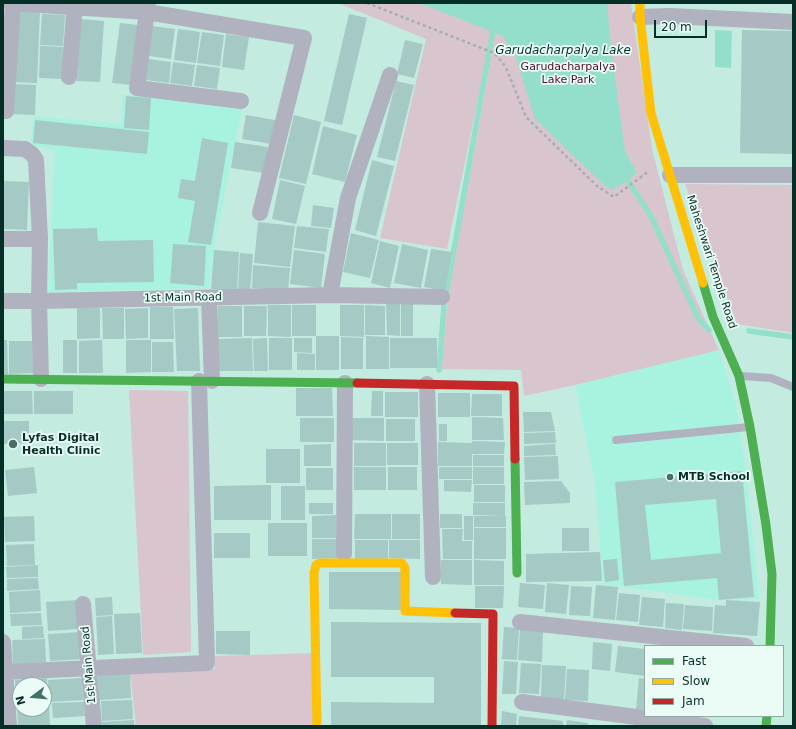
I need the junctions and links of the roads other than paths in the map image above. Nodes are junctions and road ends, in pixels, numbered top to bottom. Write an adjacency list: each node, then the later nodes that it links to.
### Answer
1 (12, 3): 2 (street); 9 (street)
2 (74, 5): 3 (street); 7 (street)
3 (147, 8): 8 (street); 13 (street)
4 (640, 10): 5 (street); 11 (street, Maheshwari Temple Road)
5 (793, 22)
6 (390, 74): 16 (street)
7 (69, 77)
8 (241, 101)
9 (6, 111)
10 (3, 148): 15 (street)
11 (670, 175): 12 (street); 21 (street, Maheshwari Temple Road)
12 (793, 175)
13 (260, 213)
14 (3, 239): 15 (street)
15 (40, 239): 20 (street)
16 (330, 295): 17 (street, 1st Main Road); 18 (street, 1st Main Road)
17 (442, 297)
18 (209, 298): 20 (street, 1st Main Road); 24 (street)
19 (3, 301): 20 (street, 1st Main Road)
20 (39, 301): 23 (street)
21 (739, 376): 27 (lane); 28 (street, Maheshwari Temple Road)
22 (3, 379): 23 (street)
23 (41, 379): 24 (street)
24 (206, 381): 25 (street); 38 (street)
25 (345, 383): 26 (street); 30 (street)
26 (427, 384): 31 (street); 32 (street)
27 (793, 387)
28 (750, 427): 29 (lane); 37 (street, Maheshwari Temple Road)
29 (616, 440)
30 (344, 554)
31 (517, 573)
32 (433, 577)
33 (83, 604): 38 (street, 1st Main Road)
34 (520, 622): 36 (street)
35 (3, 642): 39 (street)
36 (737, 645)
37 (770, 645)
38 (89, 668): 39 (street); 42 (street, 1st Main Road)
39 (4, 672): 41 (street)
40 (522, 702): 45 (street)
41 (10, 726)
42 (94, 726)
43 (318, 726): 44 (street)
44 (492, 726)
45 (705, 726)

